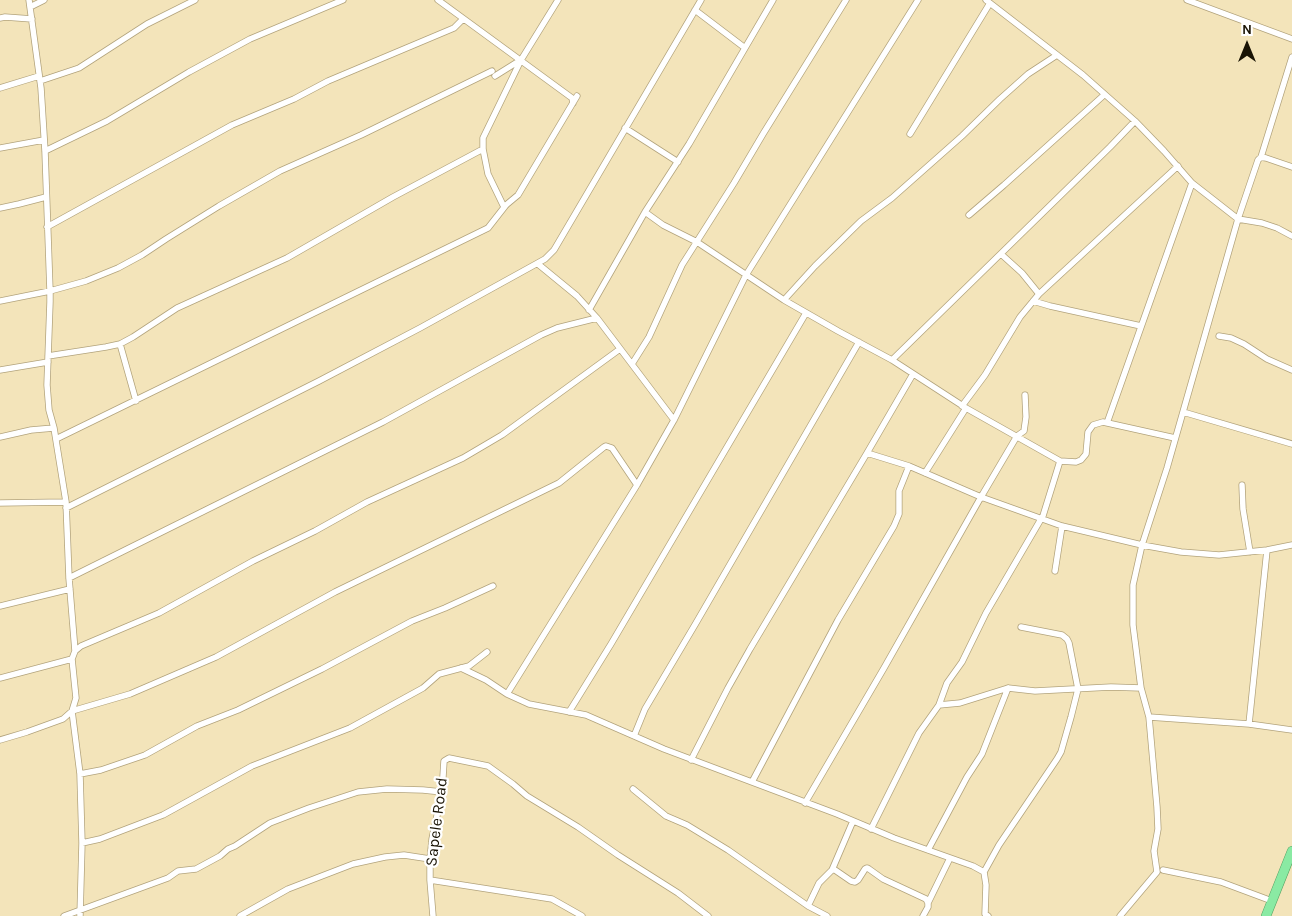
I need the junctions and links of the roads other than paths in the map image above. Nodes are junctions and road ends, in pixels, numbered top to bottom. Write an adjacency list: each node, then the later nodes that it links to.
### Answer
1 (29, 0): 13 (street)
2 (44, 0): 13 (street)
3 (195, 0): 23 (street)
4 (343, 0): 34 (street)
5 (438, 0): 17 (street)
6 (558, 0): 22 (street)
7 (772, 0): 19 (street)
8 (846, 0): 48 (street)
9 (918, 0): 51 (street)
10 (1188, 0): 18 (street)
11 (698, 1): 14 (street)
12 (988, 1): 20 (street); 30 (street)
13 (30, 7): 16 (street)
14 (696, 9): 19 (street); 29 (street)
15 (0, 18): 16 (street)
16 (32, 19): 23 (street)
17 (463, 19): 22 (street); 46 (street)
18 (1292, 39)
19 (745, 48): 36 (street)
20 (1056, 55): 25 (street); 54 (street)
21 (1292, 57): 35 (street)
22 (521, 60): 27 (street); 33 (street); 52 (street)
23 (40, 79): 24 (street); 31 (street)
24 (0, 88)
25 (1104, 95): 28 (street); 44 (street)
26 (577, 96): 27 (street)
27 (573, 103): 41 (street)
28 (1135, 122): 37 (street); 49 (street)
29 (625, 128): 36 (street); 50 (street)
30 (910, 134)
31 (44, 140): 32 (street); 34 (street)
32 (0, 148)
33 (483, 149): 41 (street); 63 (street)
34 (45, 151): 40 (street)
35 (1261, 157): 38 (street); 45 (street)
36 (678, 162): 43 (street)
37 (1178, 166): 39 (street); 53 (street)
38 (1292, 167)
39 (1192, 183): 45 (street); 60 (street)
40 (46, 197): 42 (street); 46 (street)
41 (506, 205): 72 (street)
42 (0, 208)
43 (645, 212): 48 (street); 57 (street)
44 (969, 215)
45 (1238, 219): 47 (street); 74 (street)
46 (47, 227): 52 (street)
47 (1292, 236)
48 (697, 242): 51 (street); 67 (street)
49 (1000, 254): 53 (street); 66 (street)
50 (538, 264): 57 (street); 91 (street)
51 (746, 275): 54 (street); 75 (street)
52 (50, 291): 55 (street); 65 (street)
53 (1038, 294): 56 (street)
54 (784, 300): 58 (street)
55 (0, 301)
56 (1033, 301): 60 (street); 73 (street)
57 (589, 310): 59 (street)
58 (806, 313): 62 (street); 115 (street)
59 (597, 318): 64 (street); 99 (street)
60 (1141, 326): 76 (street)
61 (1220, 336): 69 (street)
62 (859, 342): 66 (street); 119 (street)
63 (120, 344): 65 (street); 72 (street)
64 (620, 349): 67 (street); 104 (street)
65 (48, 359): 68 (street); 77 (street)
66 (892, 360): 70 (street)
67 (632, 364): 75 (street)
68 (0, 370)
69 (1292, 370)
70 (913, 374): 73 (street); 83 (street)
71 (1025, 395): 78 (street)
72 (136, 401): 81 (street)
73 (964, 407): 78 (street); 86 (street)
74 (1184, 412): 80 (street); 82 (street)
75 (674, 420): 87 (street)
76 (1107, 423): 80 (street); 84 (street)
77 (54, 428): 79 (street); 81 (street)
78 (1017, 436): 84 (street); 89 (street)
79 (0, 437)
80 (1175, 438): 94 (street)
81 (56, 440): 91 (street)
82 (1292, 444)
83 (867, 453): 85 (street); 121 (street)
84 (1060, 460): 92 (street)
85 (909, 466): 86 (street); 123 (street)
86 (925, 474): 89 (street)
87 (637, 485): 112 (street); 114 (street)
88 (1242, 485): 97 (street)
89 (981, 497): 92 (street); 126 (street)
90 (0, 503): 91 (street)
91 (66, 505): 99 (street)
92 (1041, 519): 93 (street); 113 (street)
93 (1062, 526): 94 (street); 98 (street)
94 (1142, 545): 97 (street); 110 (street)
95 (1292, 546): 96 (street)
96 (1268, 550): 97 (street); 117 (street)
97 (1250, 552)
98 (1055, 571)
99 (69, 578): 101 (street)
100 (493, 586): 122 (street)
101 (70, 589): 102 (street); 104 (street)
102 (0, 606)
103 (1021, 627): 111 (street)
104 (75, 651): 106 (street)
105 (487, 652): 107 (street)
106 (72, 659): 108 (street); 114 (street)
107 (461, 668): 112 (street); 129 (street)
108 (0, 678)
109 (1008, 688): 111 (street); 113 (street); 130 (street)
110 (1141, 688): 111 (street); 116 (street)
111 (1078, 689): 136 (street)
112 (506, 694): 115 (street)
113 (940, 704): 128 (street)
114 (72, 710): 120 (street); 122 (street)
115 (569, 712): 119 (street)
116 (1149, 717): 117 (street); 150 (street)
117 (1249, 724): 118 (street)
118 (1292, 730)
119 (634, 736): 121 (street)
120 (0, 740)
121 (691, 760): 123 (street)
122 (80, 774): 129 (street)
123 (752, 782): 126 (street)
124 (632, 789): 140 (street)
125 (442, 792): 132 (street, Sapele Road); 141 (street); 146 (street, Sapele Road)
126 (806, 802): 127 (street)
127 (853, 821): 128 (street); 134 (street)
128 (872, 829): 130 (street)
129 (82, 843): 141 (street)
130 (928, 850): 133 (street)
131 (1292, 851): 138 (highway)
132 (430, 858): 137 (street, Sapele Road); 143 (street)
133 (950, 858): 136 (street); 139 (street)
134 (832, 870): 139 (street); 140 (street)
135 (1164, 870): 138 (street)
136 (984, 872): 149 (street)
137 (430, 880): 144 (street, Sapele Road); 145 (street)
138 (1272, 901): 151 (highway)
139 (928, 903): 148 (street)
140 (808, 906): 147 (street)
141 (80, 913): 142 (street)
142 (64, 916)
143 (240, 916)
144 (433, 916)
145 (582, 916)
146 (708, 916)
147 (826, 916)
148 (923, 916)
149 (988, 916)
150 (1120, 916)
151 (1266, 916)

